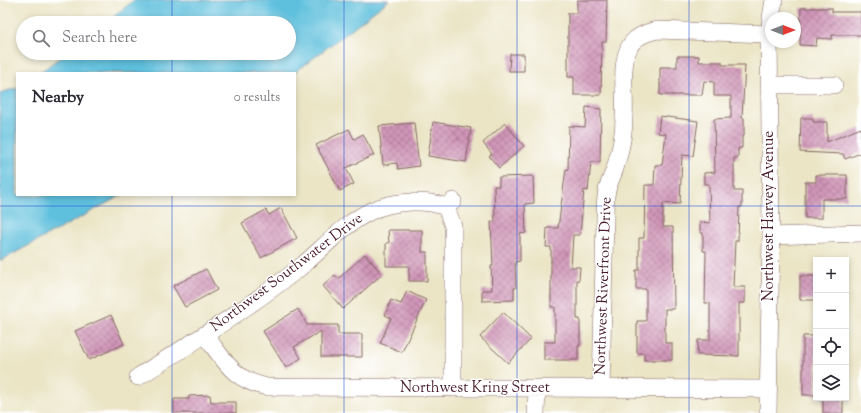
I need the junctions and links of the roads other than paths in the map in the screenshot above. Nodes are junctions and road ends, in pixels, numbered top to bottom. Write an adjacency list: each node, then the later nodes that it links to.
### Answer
1 (774, 0): 2 (street, Northwest Harvey Avenue)
2 (772, 12)
3 (765, 24): 12 (street, Northwest Riverfront Drive)
4 (770, 48): 5 (street, Northwest Harvey Avenue)
5 (769, 84): 6 (street); 8 (street, Northwest Harvey Avenue)
6 (834, 84)
7 (861, 233): 8 (street)
8 (771, 236): 14 (street, Northwest Harvey Avenue)
9 (205, 335): 10 (street, Northwest Southwater Drive); 11 (street, Northwest Kring Street); 11 (street, Northwest Southwater Drive)
10 (138, 377)
11 (453, 388): 13 (street, Northwest Kring Street)
12 (601, 388): 13 (street, Northwest Kring Street); 14 (street, Northwest Kring Street)
13 (537, 389): 15 (street)
14 (768, 389): 16 (street, Northwest Harvey Avenue)
15 (536, 413)
16 (768, 413)

